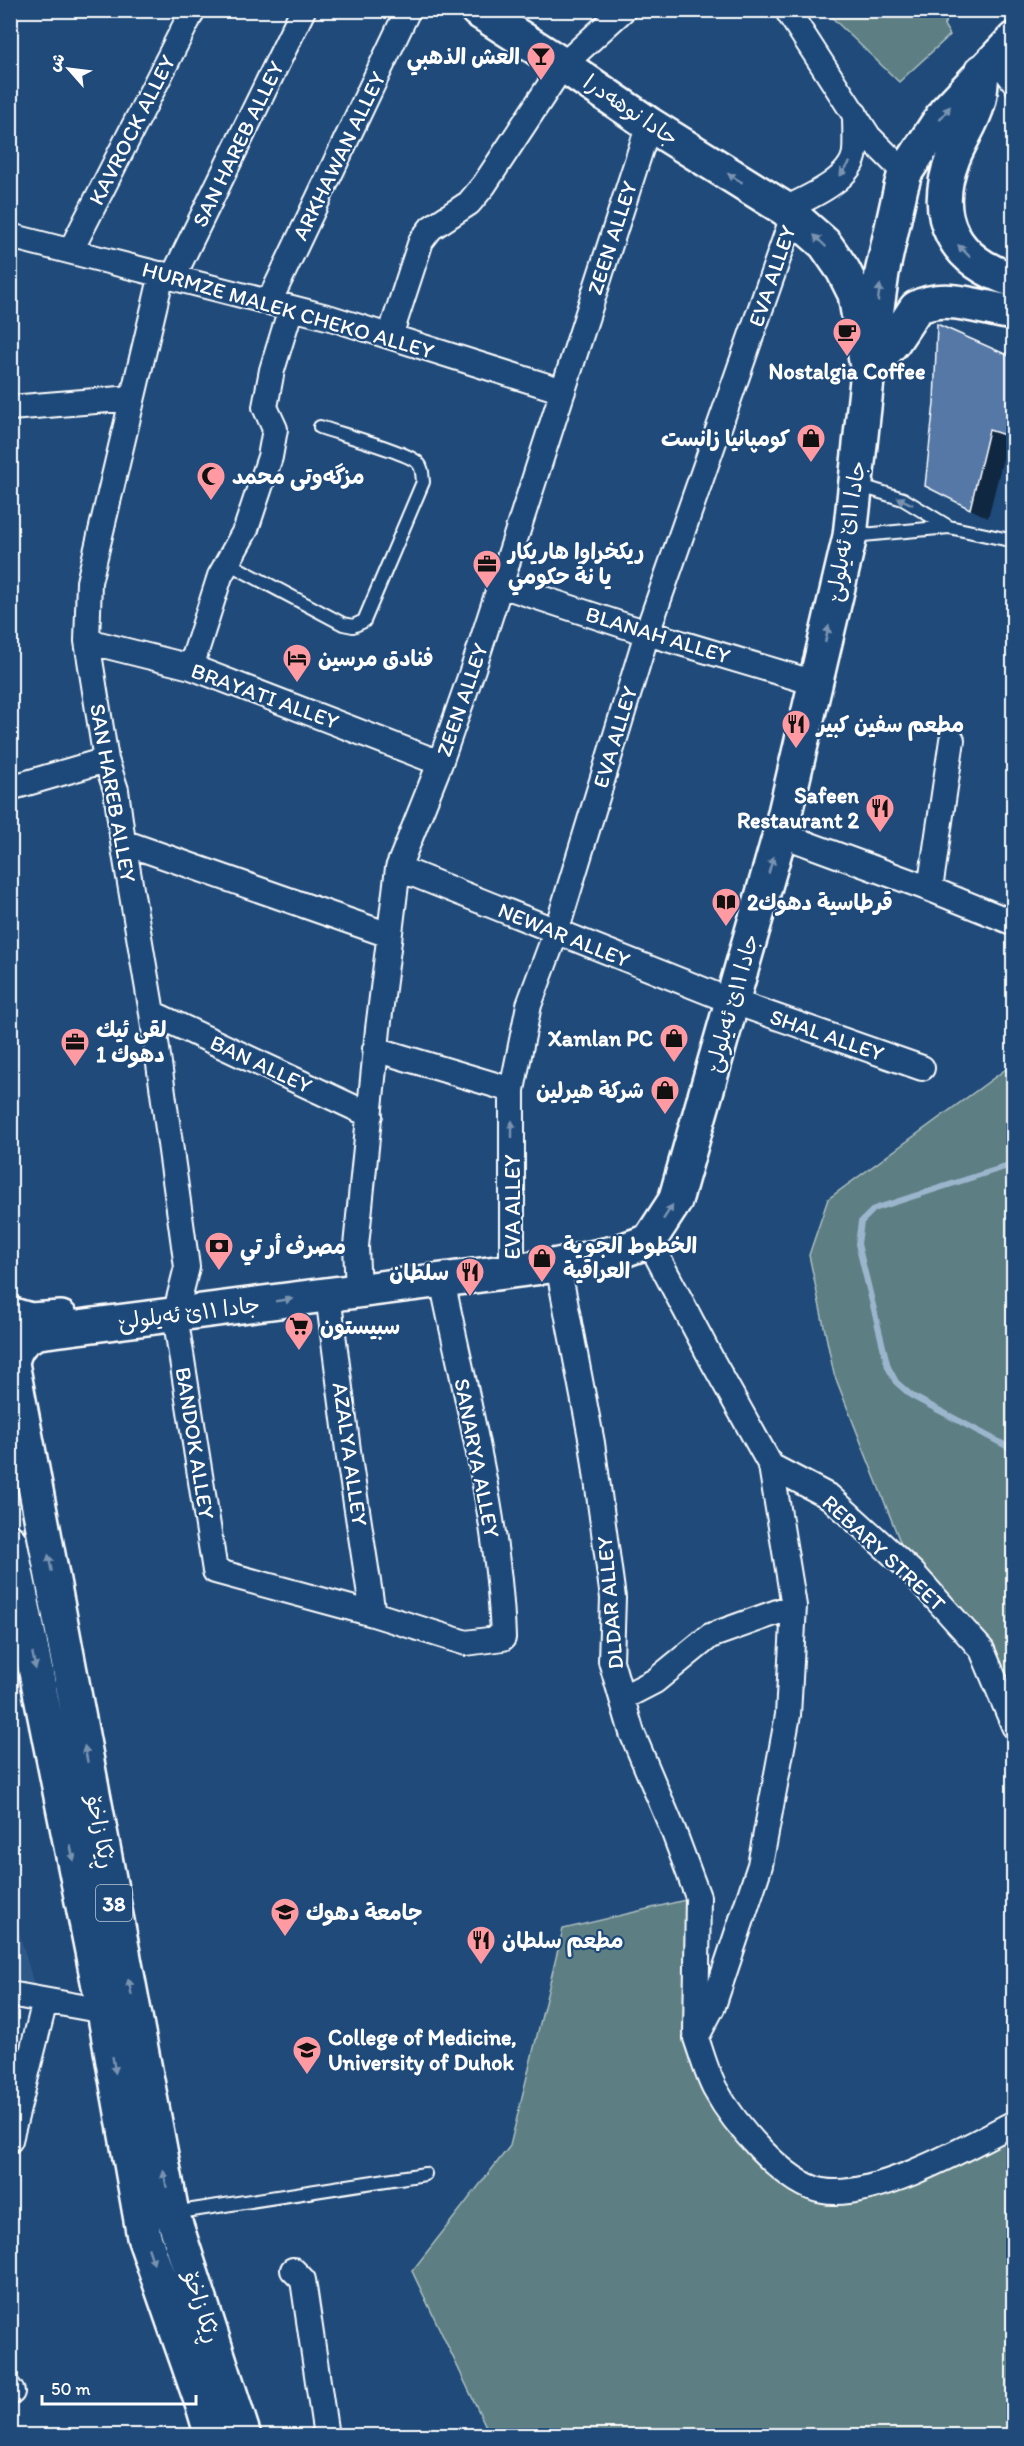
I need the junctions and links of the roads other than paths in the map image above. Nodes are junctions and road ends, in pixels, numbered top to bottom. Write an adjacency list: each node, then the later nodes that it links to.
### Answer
1 (193, 10): 15 (street, KAVROCK ALLEY)
2 (303, 10): 16 (street, SAN HAREB ALLEY)
3 (408, 10): 18 (street, ARKHAWAN ALLEY)
4 (477, 10): 8 (main road, جادا نوهەدرا)
5 (623, 10): 8 (street)
6 (787, 10): 10 (street)
7 (996, 57): 9 (lane); 12 (main road, جادا ١١ێ ئه‌یلولێ, one-way to 7); 17 (main road, one-way to 7)
8 (563, 65): 11 (main road, جادا نوهەدرا); 20 (street)
9 (1014, 91)
10 (855, 114): 12 (street); 13 (street, one-way to 13)
11 (649, 124): 13 (main road, جادا نوهەدرا, one-way to 11); 22 (street, ZEEN ALLEY)
12 (905, 173): 21 (main road, جادا ١١ێ ئه‌یلولێ, one-way to 12)
13 (789, 212): 21 (main road, جادا نوهەدرا, one-way to 13); 32 (street, EVA ALLEY)
14 (10, 236): 15 (street, HURMZE MALEK CHEKO ALLEY)
15 (71, 250): 16 (street, HURMZE MALEK CHEKO ALLEY)
16 (168, 275): 18 (street, HURMZE MALEK CHEKO ALLEY); 23 (street, SAN HAREB ALLEY)
17 (1014, 280)
18 (280, 305): 20 (street, HURMZE MALEK CHEKO ALLEY); 30 (street, ARKHAWAN ALLEY)
19 (1014, 313): 21 (main road)
20 (390, 336): 22 (street, HURMZE MALEK CHEKO ALLEY)
21 (868, 371): 26 (main road, جادا ١١ێ ئه‌یلولێ)
22 (562, 391): 31 (street, ZEEN ALLEY)
23 (132, 398): 24 (street); 33 (street, SAN HAREB ALLEY)
24 (10, 408)
25 (320, 427): 30 (lane)
26 (857, 484): 27 (lane, one-way to 26); 28 (main road, جادا ١١ێ ئه‌یلولێ)
27 (949, 527): 28 (lane); 29 (lane)
28 (850, 536): 35 (main road, جادا ١١ێ ئه‌یلولێ, one-way to 28)
29 (1014, 542)
30 (228, 563): 34 (street, ARKHAWAN ALLEY)
31 (501, 585): 32 (street, BLANAH ALLEY); 38 (street, ZEEN ALLEY)
32 (647, 633): 35 (street, BLANAH ALLEY); 45 (street, EVA ALLEY)
33 (87, 641): 34 (street, BRAYATI ALLEY); 37 (street, SAN HAREB ALLEY)
34 (191, 668): 38 (street, BRAYATI ALLEY)
35 (815, 683): 40 (main road, جادا ١١ێ ئه‌یلولێ)
36 (952, 740): 43 (street)
37 (106, 760): 39 (street); 41 (street, SAN HAREB ALLEY)
38 (440, 763): 42 (street, ZEEN ALLEY)
39 (10, 788)
40 (780, 834): 43 (street); 47 (main road, جادا ١١ێ ئه‌یلولێ, one-way to 40)
41 (123, 842): 46 (street); 48 (street, SAN HAREB ALLEY)
42 (398, 868): 45 (street, NEWAR ALLEY); 46 (street, ZEEN ALLEY)
43 (930, 889): 44 (street)
44 (1014, 923)
45 (556, 932): 47 (street, NEWAR ALLEY); 51 (street, EVA ALLEY)
46 (389, 935): 49 (street, ZEEN ALLEY)
47 (731, 1001): 50 (street, SHAL ALLEY); 53 (main road, جادا ١١ێ ئه‌یلولێ, one-way to 47)
48 (152, 1013): 52 (street, BAN ALLEY); 59 (street, SAN HAREB ALLEY)
49 (375, 1049): 51 (street); 52 (street, ZEEN ALLEY)
50 (922, 1068)
51 (512, 1090): 55 (street, EVA ALLEY, one-way to 51)
52 (370, 1115): 57 (street, ZEEN ALLEY)
53 (649, 1241): 54 (main road, جادا ١١ێ ئه‌یلولێ); 62 (street)
54 (558, 1265): 55 (main road, جادا ١١ێ ئه‌یلولێ); 66 (street, DLDAR ALLEY)
55 (512, 1271): 56 (main road, جادا ١١ێ ئه‌یلولێ)
56 (442, 1280): 57 (main road, جادا ١١ێ ئه‌یلولێ); 65 (street, SANARYA ALLEY)
57 (343, 1293): 59 (main road, جادا ١١ێ ئه‌یلولێ, one-way to 57); 65 (street, AZALYA ALLEY)
58 (10, 1314): 60 (main road)
59 (175, 1315): 60 (main road, جادا ١١ێ ئه‌یلولێ); 65 (street, BANDOK ALLEY)
60 (108, 1323): 61 (main road, جادا ١١ێ ئه‌یلولێ)
61 (12, 1363): 75 (main road, ڕێکا زاخۆ / 38, one-way to 61)
62 (771, 1466): 64 (street); 67 (street, REBARY STREET)
63 (10, 1542): 70 (main road, ڕێکا زاخۆ / 38, one-way to 70)
64 (794, 1606): 66 (street); 71 (street)
65 (373, 1614)
66 (622, 1698): 71 (street, DLDAR ALLEY)
67 (1014, 1726)
68 (10, 1994): 69 (street)
69 (45, 2001): 70 (street); 73 (street)
70 (104, 2011): 77 (main road, ڕێکا زاخۆ / 38, one-way to 77)
71 (696, 2038): 72 (street)
72 (1014, 2123)
73 (10, 2140)
74 (425, 2174): 75 (lane)
75 (172, 2213): 78 (main road, ڕێکا زاخۆ / 38)
76 (293, 2270): 79 (street)
77 (212, 2436)
78 (244, 2436)
79 (326, 2436)

